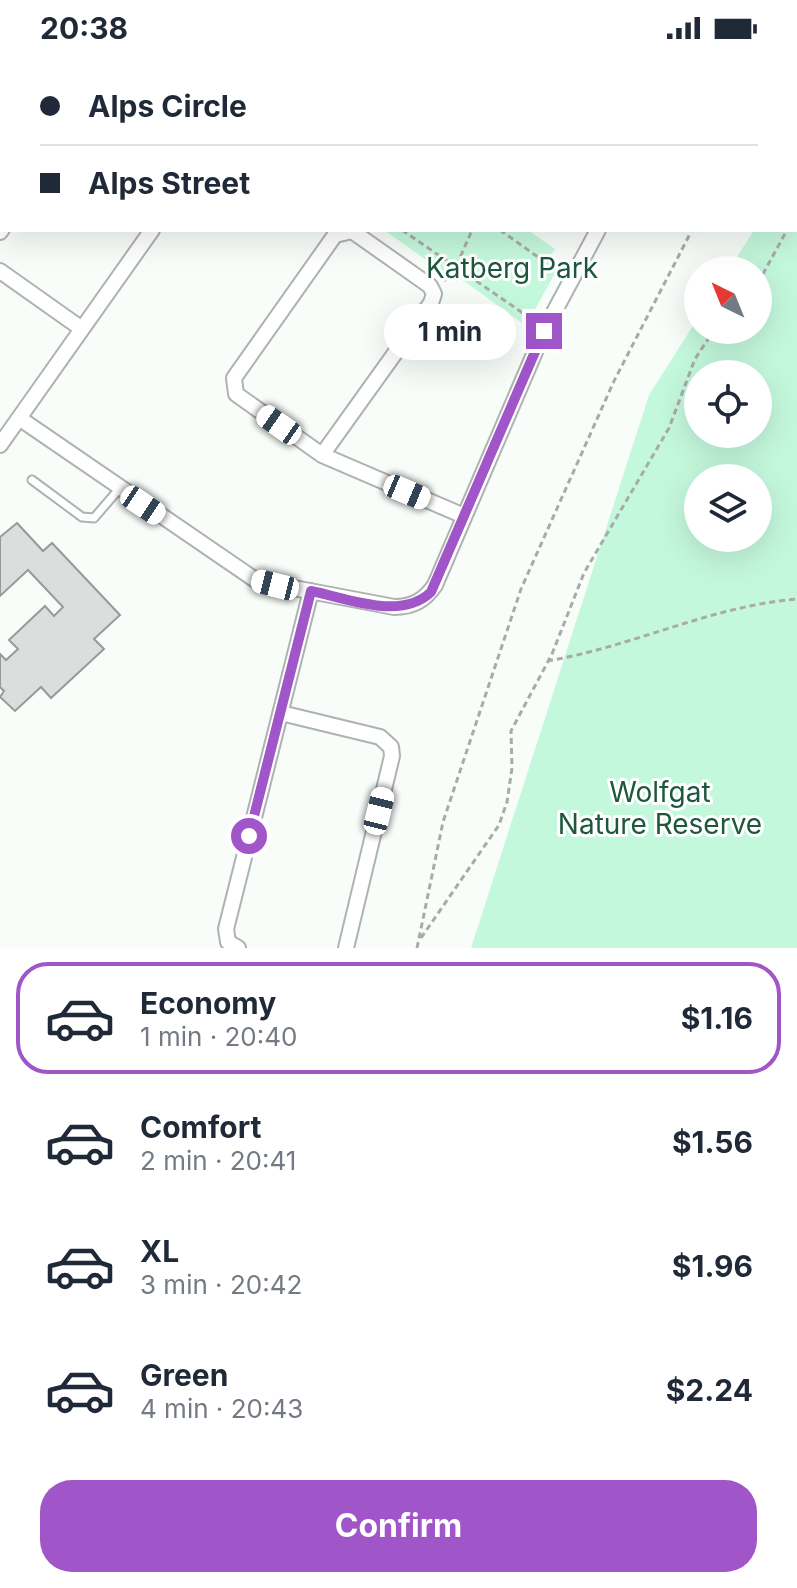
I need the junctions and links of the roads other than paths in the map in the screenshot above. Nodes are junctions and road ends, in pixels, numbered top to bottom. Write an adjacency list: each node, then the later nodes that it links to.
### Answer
1 (151, 232): 6 (street)
2 (341, 232): 9 (street)
3 (353, 232): 9 (street)
4 (597, 232): 12 (street)
5 (0, 271): 6 (street)
6 (82, 329): 7 (street)
7 (19, 418): 8 (street); 11 (street)
8 (0, 445)
9 (322, 455): 12 (street)
10 (32, 480): 11 (lane)
11 (119, 489): 13 (street)
12 (464, 516): 13 (street)
13 (311, 591): 14 (street)
14 (281, 713): 15 (street); 16 (street)
15 (238, 948)
16 (346, 948)

